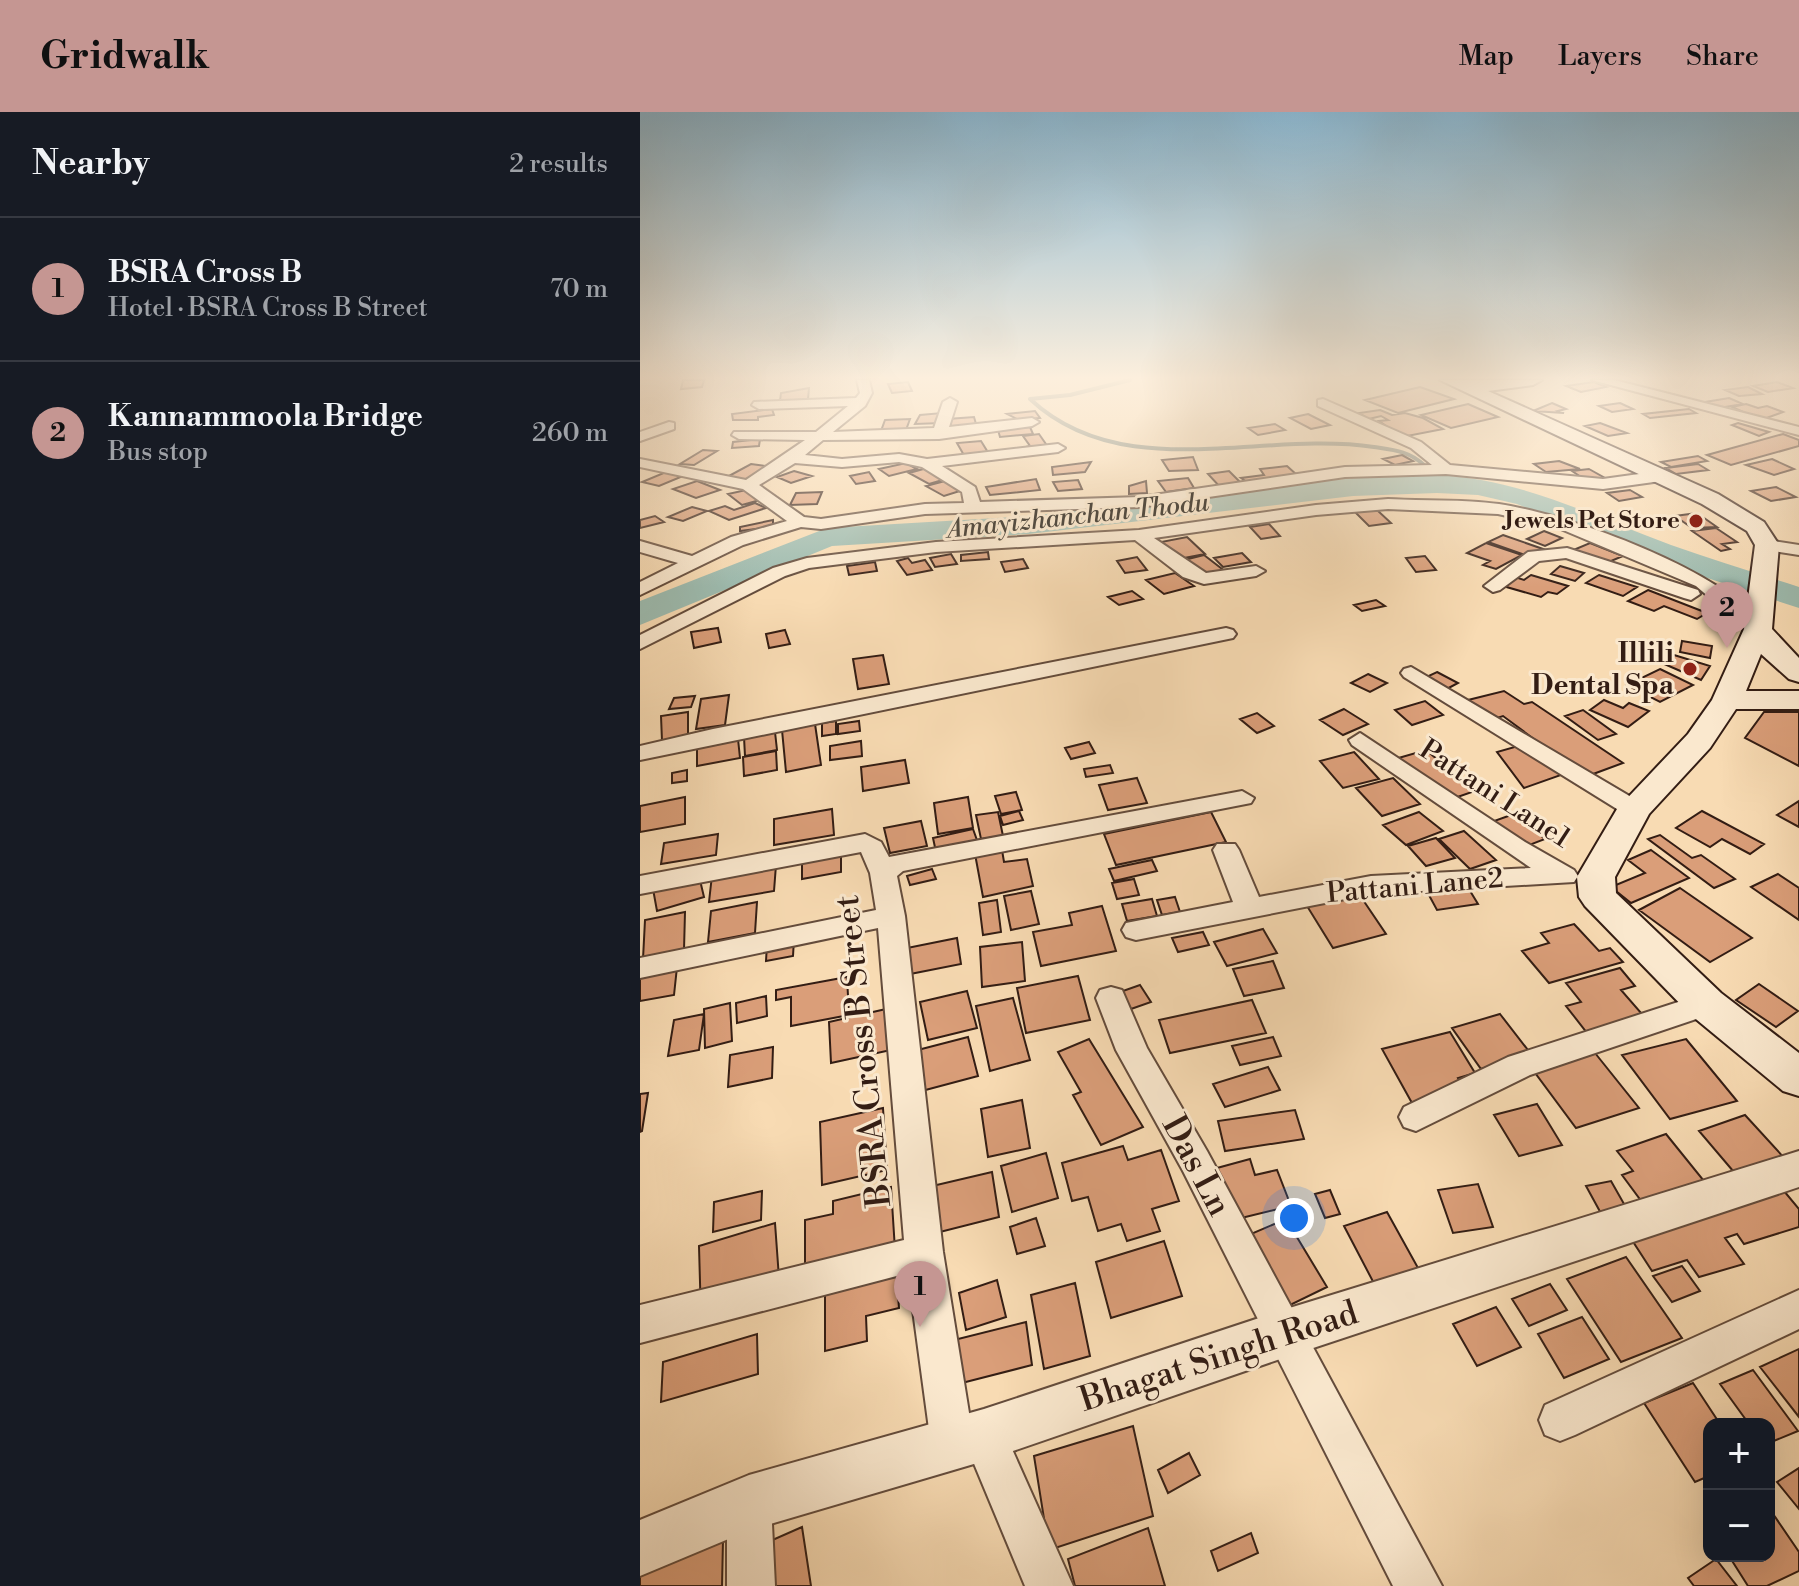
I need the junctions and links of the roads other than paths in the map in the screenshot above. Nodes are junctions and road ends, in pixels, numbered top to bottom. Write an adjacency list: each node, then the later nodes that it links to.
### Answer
1 (805, 449): 5 (street)
2 (1051, 449): 7 (street)
3 (1421, 449): 8 (street)
4 (1609, 449): 9 (main road)
5 (792, 458): 7 (street); 10 (street)
6 (640, 463): 10 (street)
7 (927, 463): 11 (street)
8 (1446, 469): 9 (street); 11 (street)
9 (1661, 476): 16 (main road)
10 (748, 485): 12 (street)
11 (973, 508): 12 (street)
12 (800, 522): 17 (street)
13 (1139, 535): 18 (street); 21 (street); 23 (street)
14 (640, 546): 17 (street)
15 (1799, 548): 16 (street)
16 (1768, 553): 21 (main road)
17 (693, 562): 20 (street)
18 (1256, 571)
19 (1493, 586): 21 (street)
20 (640, 589)
21 (1751, 618): 25 (main road); 26 (main road)
22 (1226, 634): 29 (street)
23 (640, 643)
24 (1411, 673): 31 (street)
25 (1799, 673)
26 (1727, 700): 27 (main road); 31 (main road)
27 (1799, 700)
28 (1360, 740): 34 (street, Pattani Lane1)
29 (640, 753)
30 (1242, 798): 33 (street, BSRA Cross B Street)
31 (1634, 809): 36 (main road)
32 (1226, 850): 37 (street)
33 (883, 873): 35 (street); 38 (street, BSRA Cross B Street)
34 (1563, 875): 36 (street, Pattani Lane1); 37 (street, Pattani Lane2)
35 (640, 885)
36 (1598, 897): 42 (main road)
37 (1259, 905): 39 (street, Pattani Lane2)
38 (891, 916): 40 (street); 46 (street, BSRA Cross B Street)
39 (1136, 930)
40 (640, 968)
41 (1111, 998): 49 (street, Das Ln)
42 (1706, 1004): 43 (main road); 44 (street)
43 (1799, 1078)
44 (1416, 1117)
45 (1799, 1169): 49 (street, Bhagat Singh Road)
46 (924, 1252): 48 (street); 51 (street, BSRA Cross B Street)
47 (1799, 1309): 50 (street)
48 (640, 1324)
49 (1283, 1334): 51 (street, Bhagat Singh Road); 56 (street, Das Ln)
50 (1560, 1420)
51 (968, 1440): 52 (street, Bhagat Singh Road); 55 (street, BSRA Cross B Street)
52 (749, 1503): 53 (street, Bhagat Singh Road); 54 (street)
53 (640, 1548)
54 (751, 1586)
55 (1049, 1586)
56 (1418, 1586)

